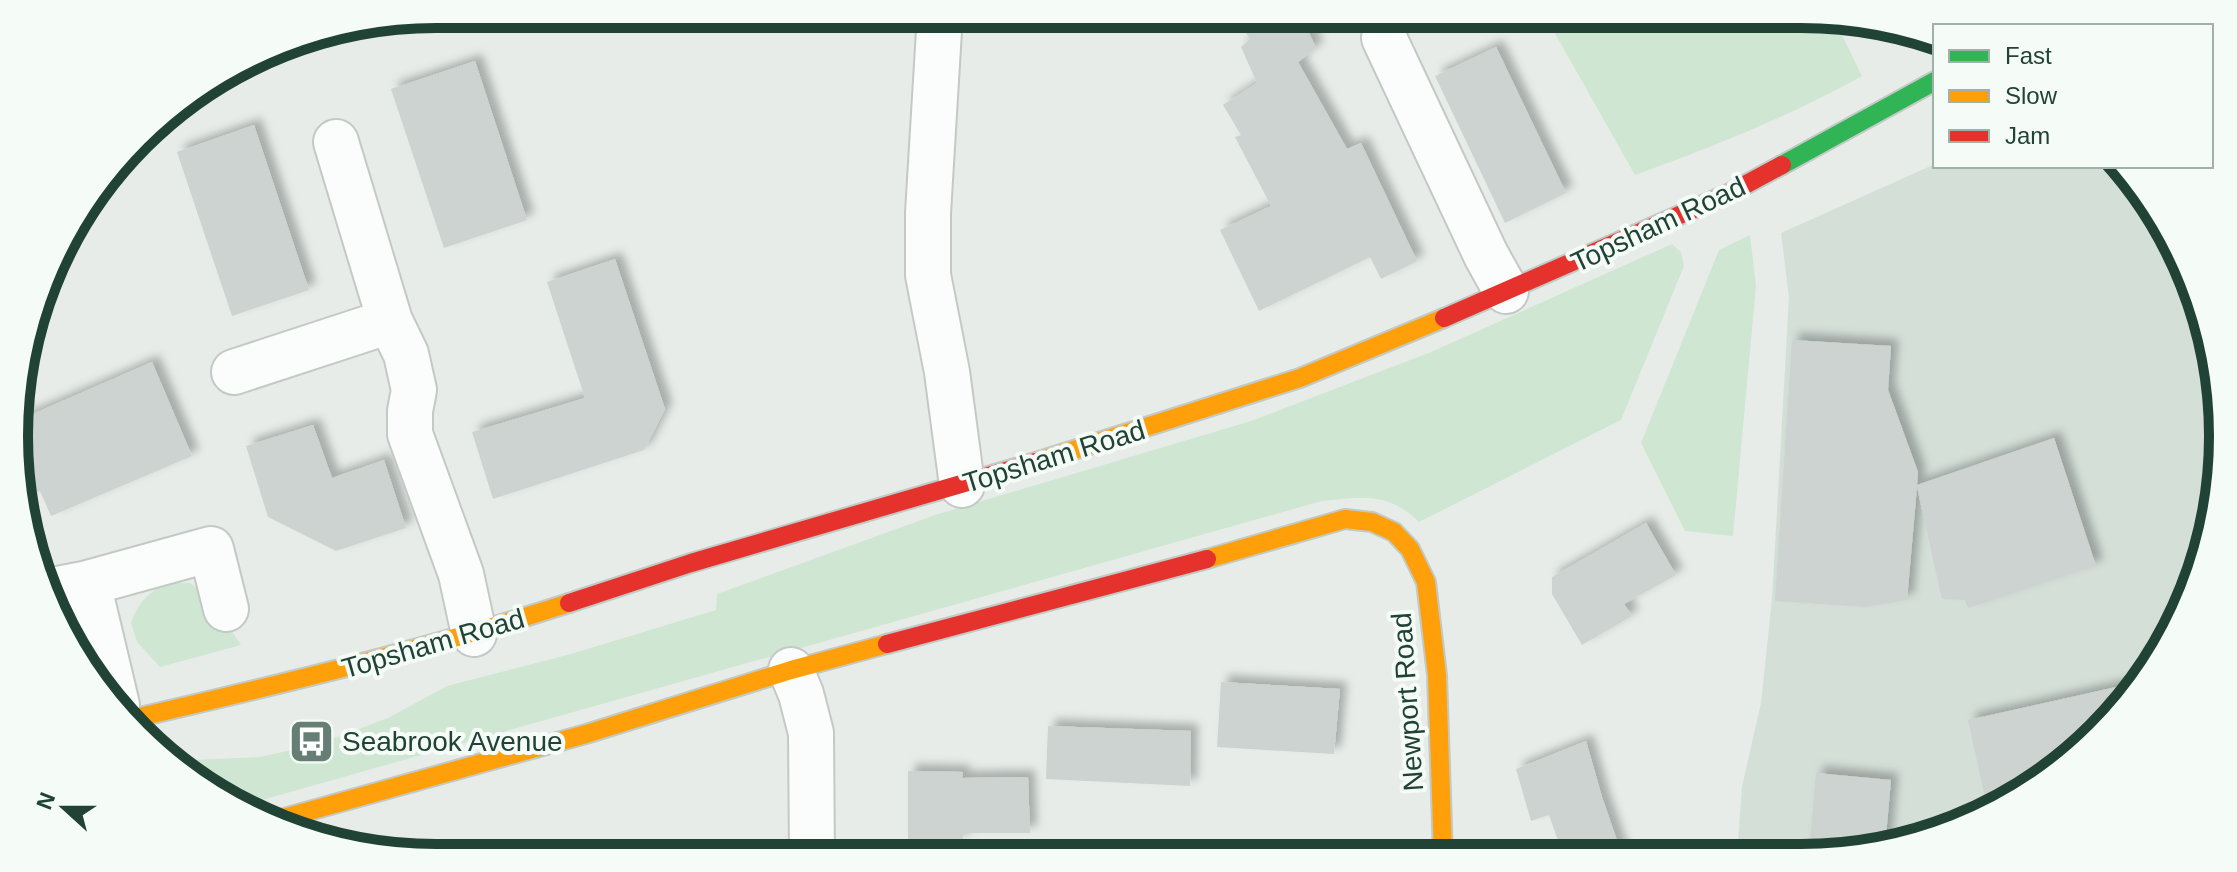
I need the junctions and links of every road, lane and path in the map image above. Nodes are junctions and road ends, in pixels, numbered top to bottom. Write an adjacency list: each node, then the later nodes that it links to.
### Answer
1 (939, 28): 8 (street)
2 (1384, 38): 5 (street)
3 (1933, 82): 5 (street, Topsham Road)
4 (336, 142): 6 (street)
5 (1506, 291): 8 (street, Topsham Road)
6 (390, 321): 7 (street); 11 (street)
7 (234, 372)
8 (962, 485): 11 (street, Topsham Road)
9 (70, 586): 10 (street); 13 (street)
10 (226, 609)
11 (474, 634): 14 (street, Topsham Road)
12 (791, 670): 15 (street); 16 (street); 17 (street, Newport Road)
13 (105, 674)
14 (141, 717)
15 (289, 816)
16 (812, 844)
17 (1443, 844)

